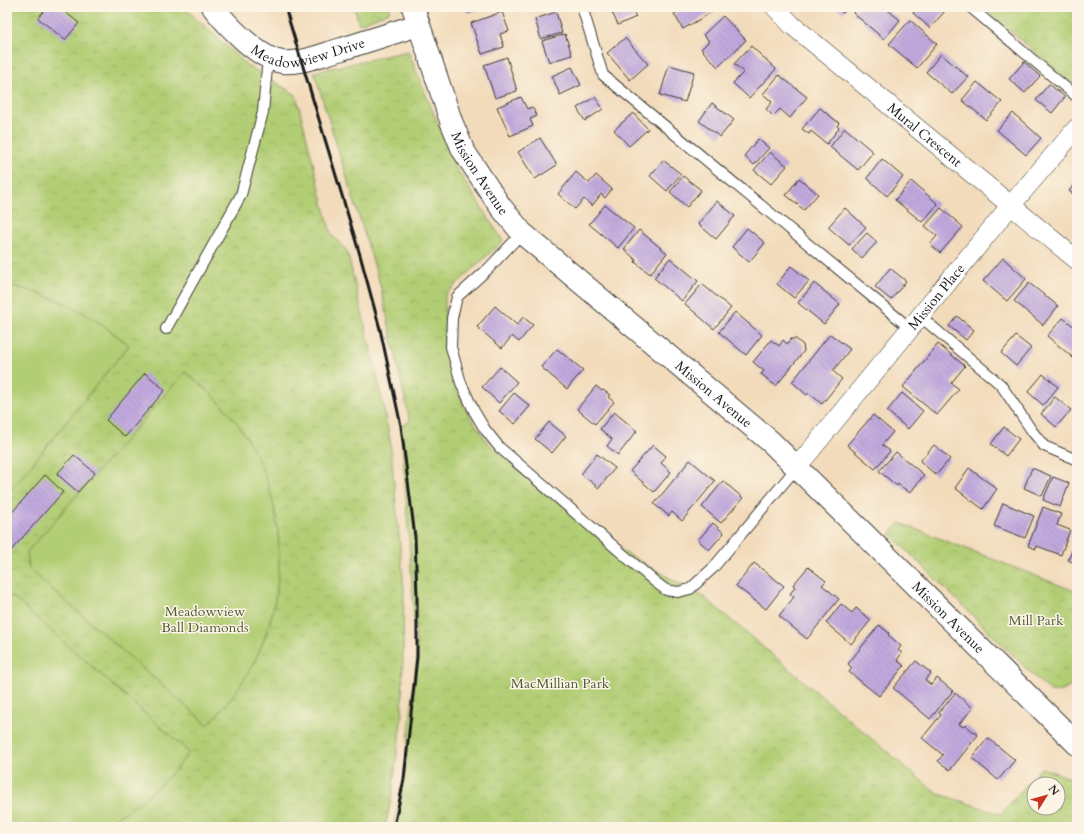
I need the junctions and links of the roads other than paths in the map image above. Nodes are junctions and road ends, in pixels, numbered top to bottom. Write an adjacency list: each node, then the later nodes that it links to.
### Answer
1 (213, 7): 6 (street, Meadowview Drive)
2 (582, 7): 12 (lane)
3 (775, 7): 9 (street, Mural Crescent)
4 (970, 7): 7 (lane)
5 (416, 16): 6 (street, Meadowview Drive); 10 (street, Mission Avenue)
6 (268, 57): 13 (lane)
7 (1077, 97)
8 (1077, 128): 9 (street, Mission Place)
9 (1011, 205): 11 (street, Mural Crescent); 12 (street, Mission Place)
10 (522, 233): 15 (street, Mission Avenue); 15 (lane)
11 (1077, 260)
12 (916, 323): 14 (lane); 15 (street, Mission Place)
13 (166, 329)
14 (1077, 460)
15 (797, 467): 16 (street, Mission Avenue)
16 (1075, 737)

